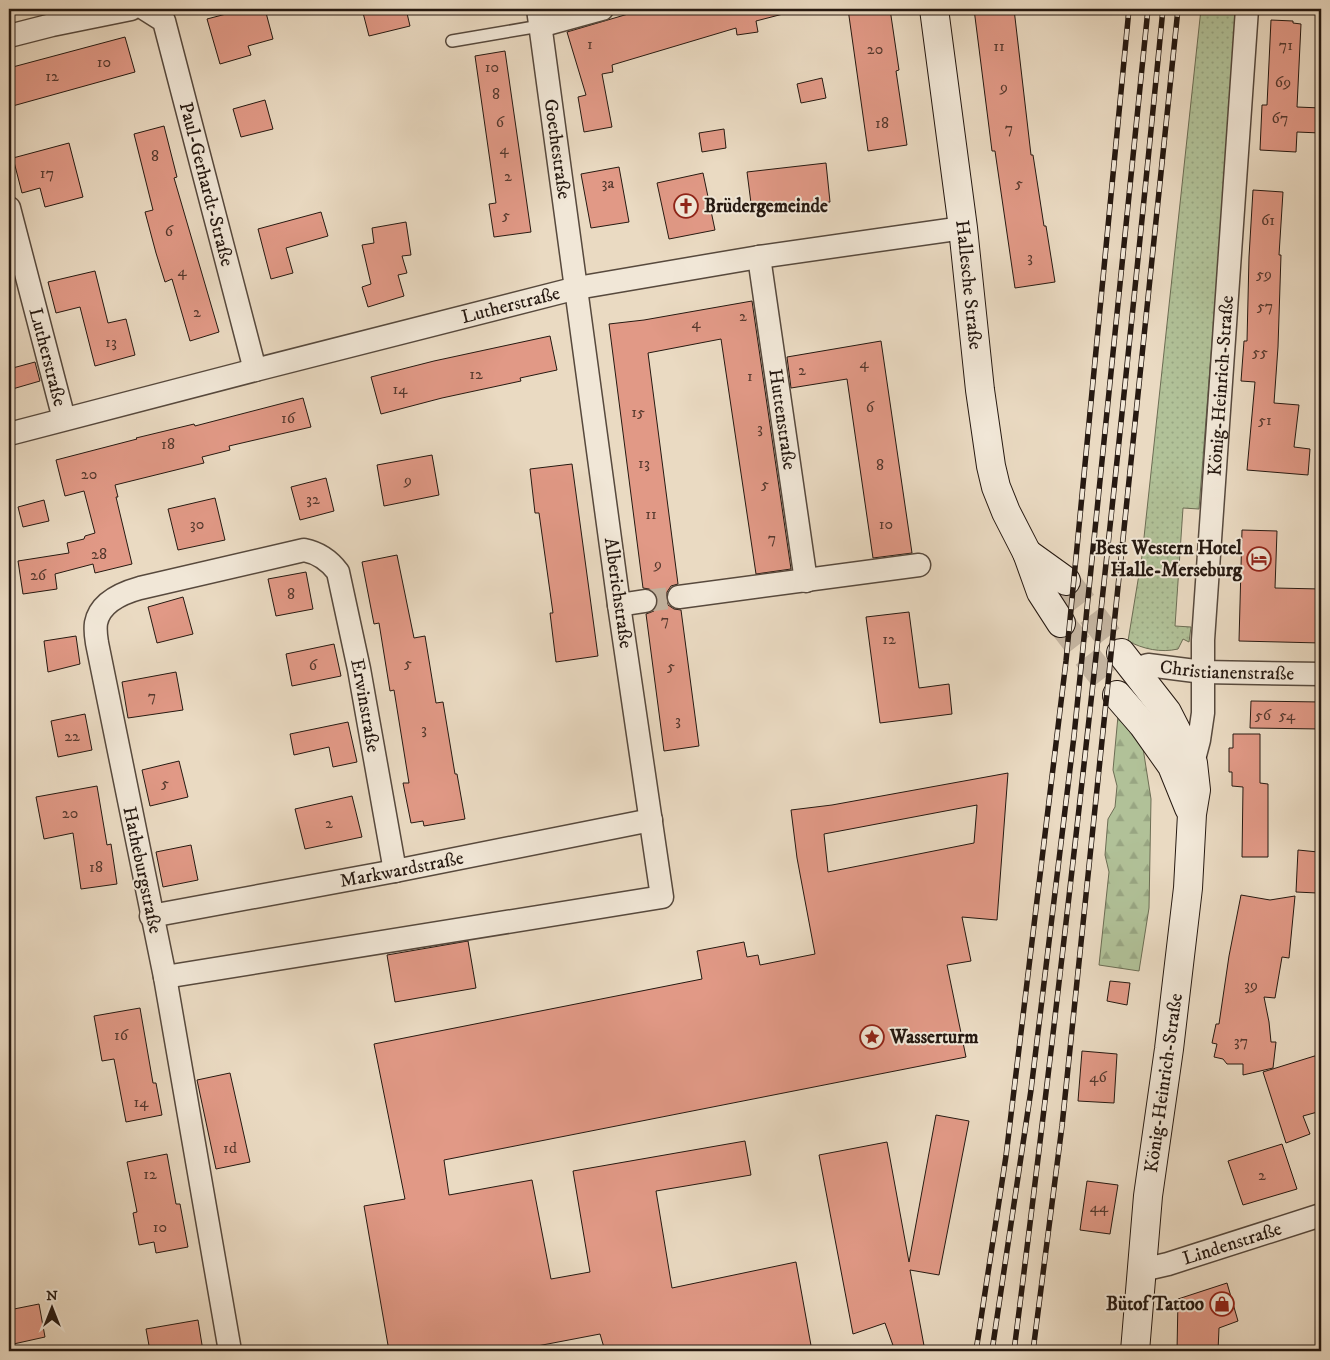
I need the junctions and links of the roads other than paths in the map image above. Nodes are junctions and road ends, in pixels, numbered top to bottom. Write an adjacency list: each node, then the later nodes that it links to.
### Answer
1 (131, 9): 7 (street)
2 (145, 9): 13 (street, Paul-Gerhardt-Straße)
3 (602, 9): 6 (street)
4 (934, 9): 10 (main road, Hallesche Straße)
5 (1247, 9): 26 (street, König-Heinrich-Straße)
6 (539, 18): 8 (lane); 12 (street, Goethestraße)
7 (9, 36)
8 (452, 41)
9 (9, 208): 14 (street, Lutherstraße)
10 (963, 228): 11 (street, Lutherstraße); 17 (main road, Hallesche Straße)
11 (759, 257): 12 (street, Lutherstraße); 19 (street, Huttenstraße)
12 (577, 288): 13 (street, Lutherstraße); 23 (street, Alberichstraße)
13 (255, 370): 14 (street, Lutherstraße)
14 (64, 419): 15 (street, Lutherstraße)
15 (9, 434)
16 (314, 552): 32 (street, Erwinstraße); 33 (street, Hatheburgstraße)
17 (1027, 553): 20 (main road, Hallesche Straße); 24 (main road, Hallesche Straße)
18 (919, 566): 19 (street)
19 (806, 581): 21 (street)
20 (1066, 581)
21 (680, 597)
22 (645, 601): 23 (street)
23 (619, 605): 31 (street, Alberichstraße)
24 (1061, 622)
25 (1127, 661): 26 (street, Christianenstraße); 29 (main road, König-Heinrich-Straße)
26 (1203, 672): 27 (street, Christianenstraße); 29 (street, König-Heinrich-Straße)
27 (1321, 674)
28 (1116, 695): 30 (main road, König-Heinrich-Straße)
29 (1194, 763): 30 (main road, König-Heinrich-Straße)
30 (1192, 814): 36 (main road, König-Heinrich-Straße)
31 (651, 820): 32 (street, Markwardstraße); 34 (street, Alberichstraße)
32 (395, 871): 33 (street, Markwardstraße)
33 (151, 916): 34 (street, Hatheburgstraße)
34 (165, 977): 37 (street, Hatheburgstraße)
35 (1321, 1215): 36 (street, Lindenstraße)
36 (1142, 1270): 38 (main road, König-Heinrich-Straße)
37 (230, 1351)
38 (1135, 1351)

